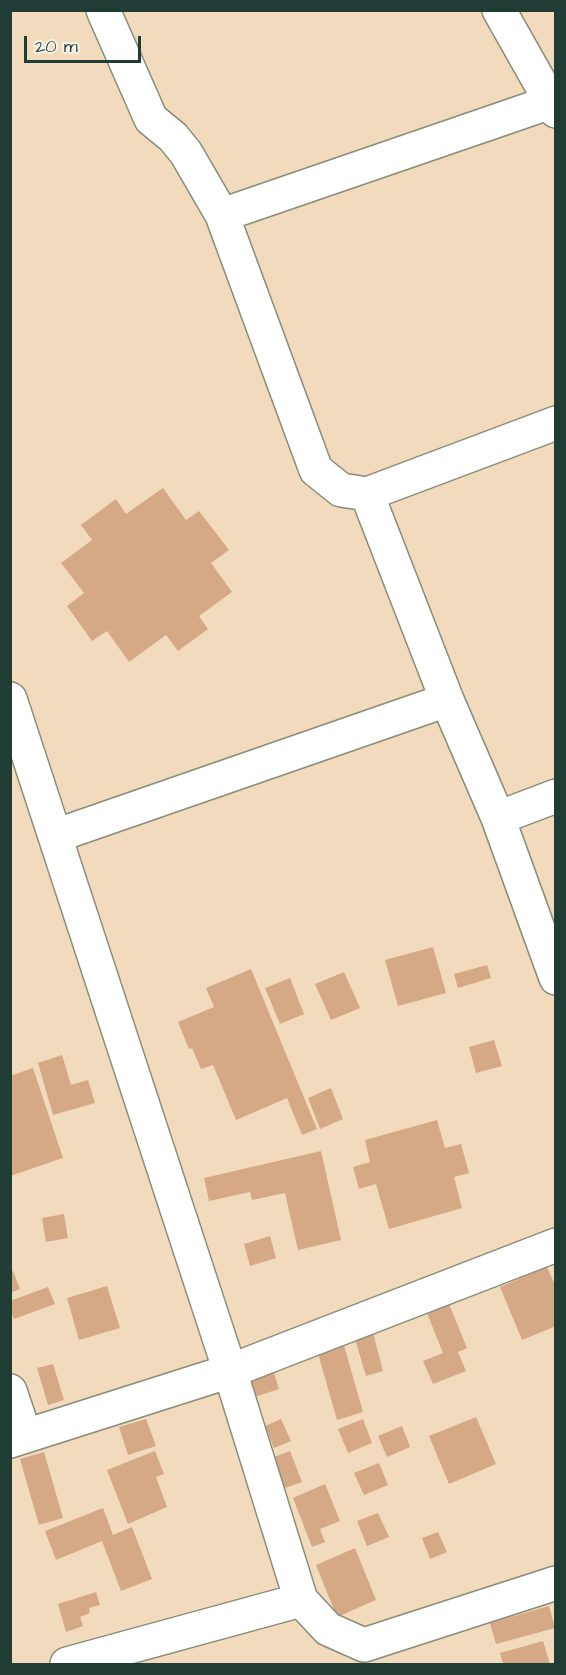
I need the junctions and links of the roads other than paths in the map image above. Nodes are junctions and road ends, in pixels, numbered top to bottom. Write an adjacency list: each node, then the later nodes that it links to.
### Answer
1 (103, 10): 4 (street)
2 (499, 10): 3 (street)
3 (553, 106): 4 (street)
4 (222, 215): 6 (street)
5 (555, 423): 6 (street)
6 (367, 494): 7 (street)
7 (447, 700): 10 (street); 11 (street)
8 (12, 711): 11 (street)
9 (555, 796): 10 (street)
10 (498, 818): 12 (street)
11 (55, 836): 14 (street)
12 (555, 978)
13 (555, 1245): 14 (street)
14 (230, 1371): 16 (street); 18 (street)
15 (10, 1391): 16 (street)
16 (18, 1438)
17 (555, 1583): 19 (street)
18 (301, 1600): 19 (street); 20 (street)
19 (368, 1655)
20 (67, 1665)

